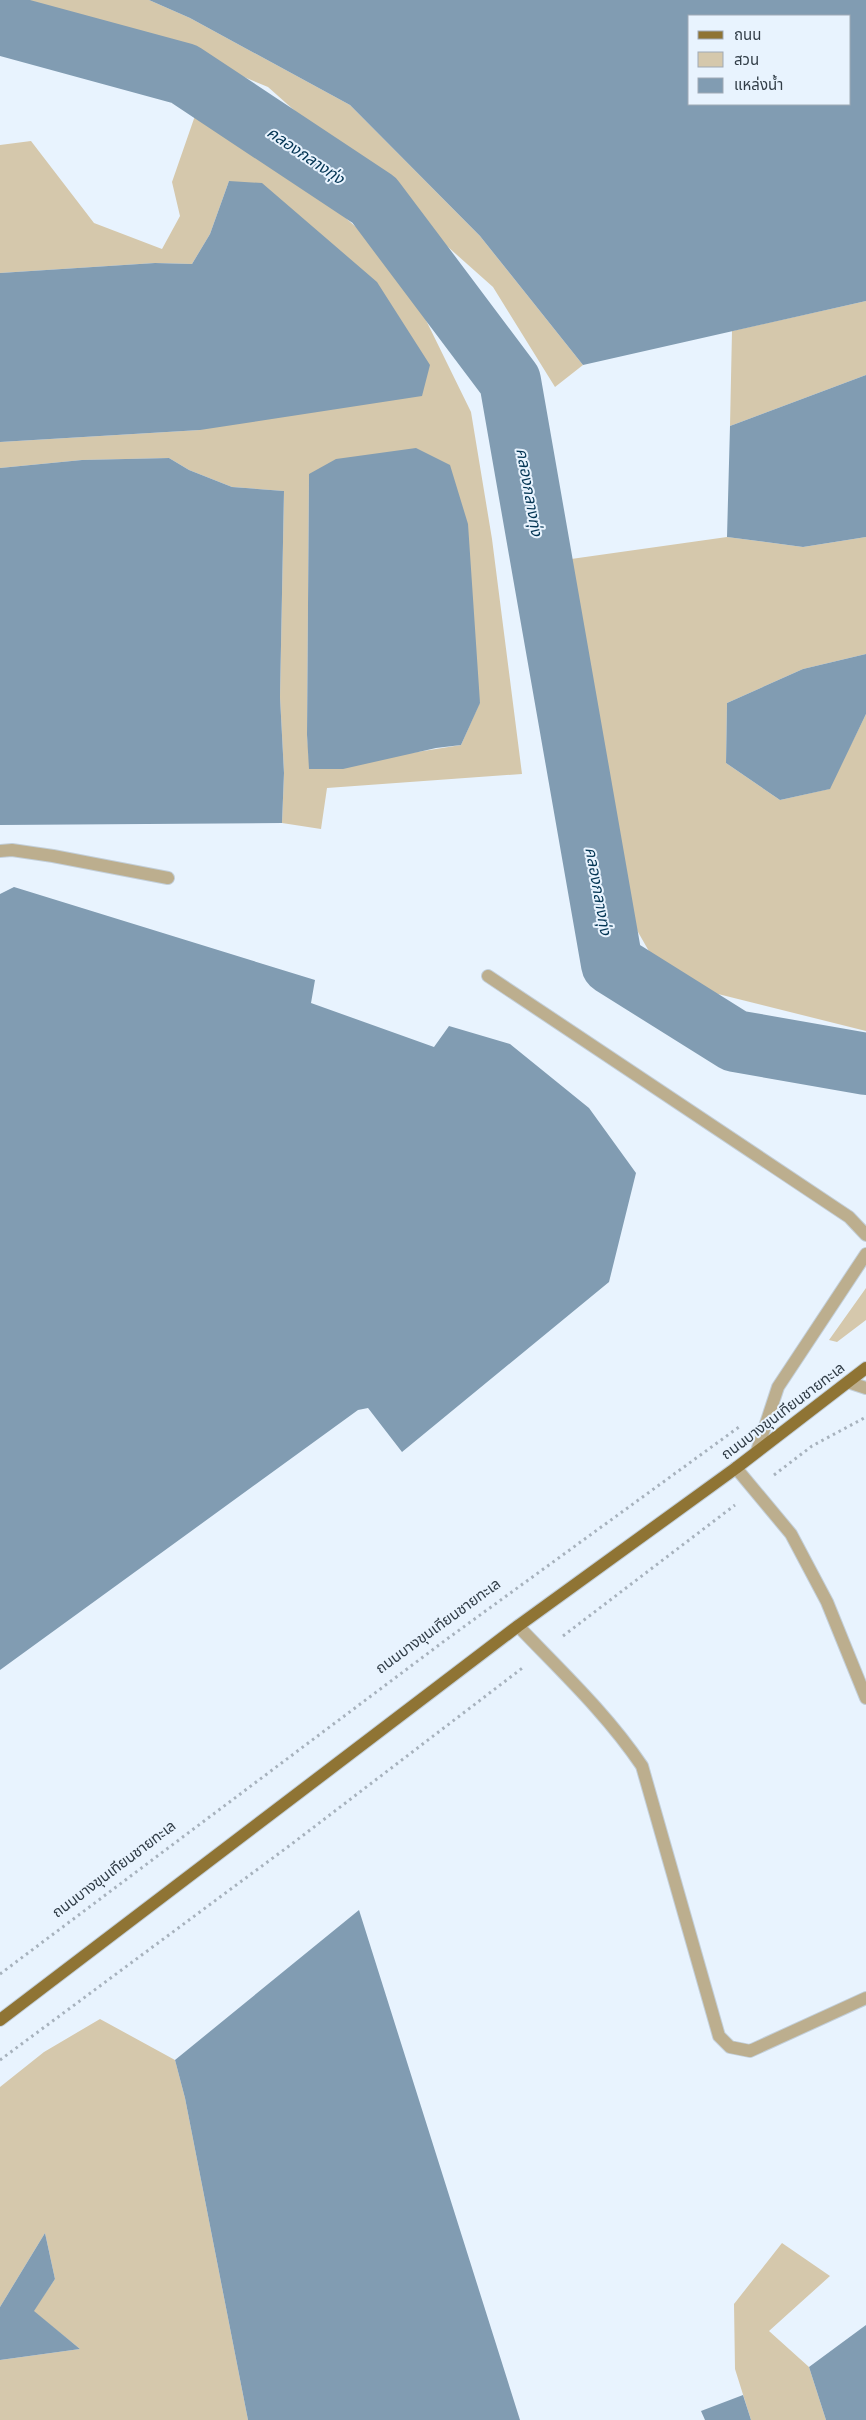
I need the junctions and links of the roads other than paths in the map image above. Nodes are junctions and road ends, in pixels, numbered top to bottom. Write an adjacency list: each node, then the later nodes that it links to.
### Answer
1 (0, 852): 2 (street)
2 (168, 878)
3 (488, 976): 4 (street)
4 (866, 1235)
5 (866, 1254): 9 (street)
6 (866, 1368): 7 (main road, ถนนบางขุนเทียนชายทะเล)
7 (848, 1382): 8 (street); 9 (main road, ถนนบางขุนเทียนชายทะเล)
8 (866, 1388)
9 (757, 1451): 10 (main road, ถนนบางขุนเทียนชายทะเล)
10 (736, 1468): 11 (main road, ถนนบางขุนเทียนชายทะเล); 12 (street)
11 (518, 1626): 13 (street); 14 (main road, ถนนบางขุนเทียนชายทะเล)
12 (866, 1698)
13 (866, 1998)
14 (0, 2020)

